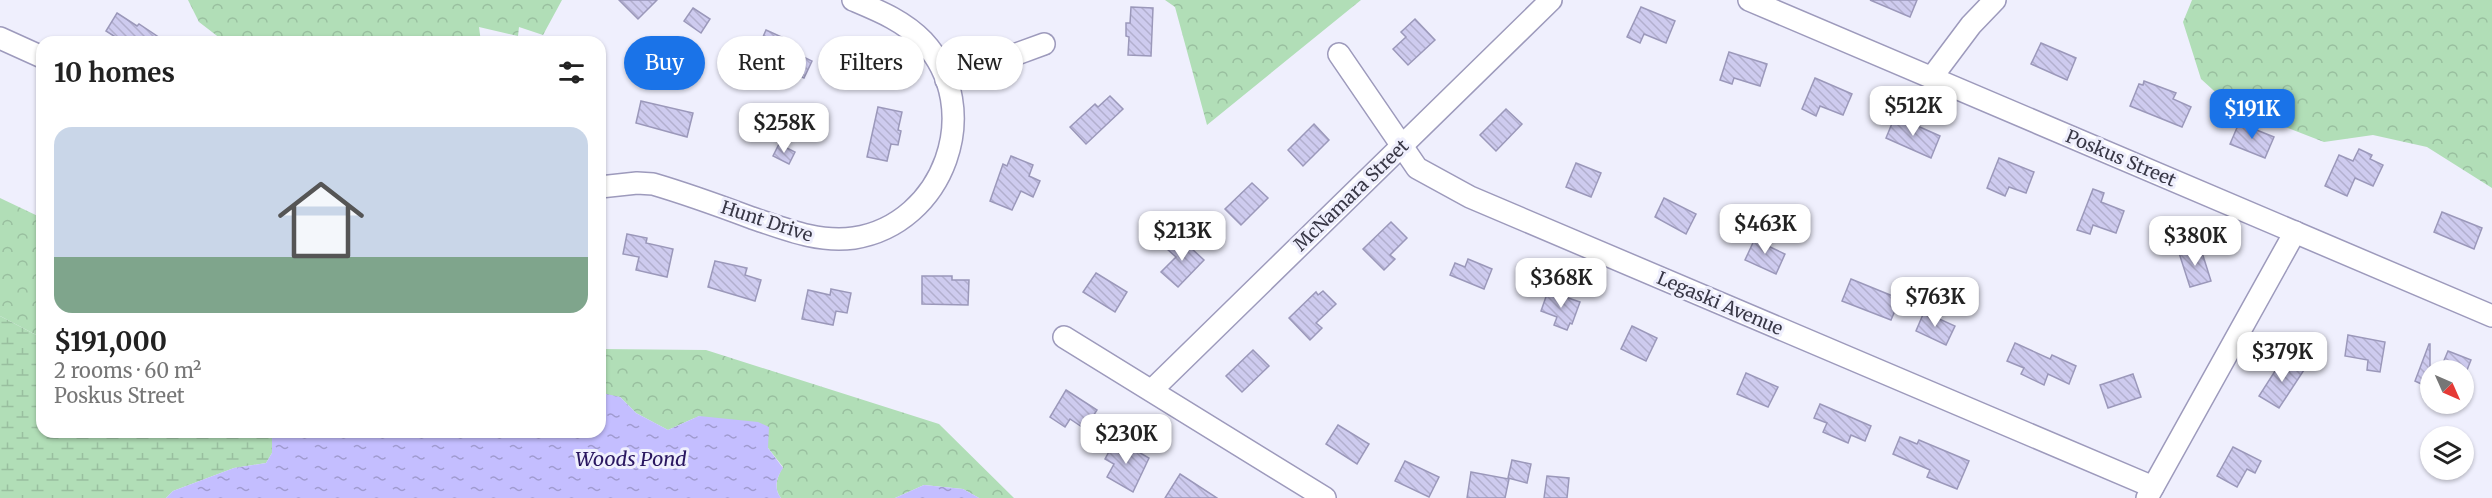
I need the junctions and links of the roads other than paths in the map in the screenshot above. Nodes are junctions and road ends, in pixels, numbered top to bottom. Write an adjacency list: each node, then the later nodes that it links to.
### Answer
1 (854, 0): 10 (street, Hunt Drive)
2 (1551, 0): 13 (street, McNamara Street)
3 (1749, 0): 11 (street, Poskus Street)
4 (1995, 0): 11 (street)
5 (0, 38): 8 (street)
6 (1044, 44): 7 (street)
7 (1023, 52)
8 (36, 54)
9 (1339, 54): 13 (street, Legaski Avenue)
10 (936, 60)
11 (1932, 77): 15 (street, Poskus Street)
12 (948, 90): 14 (street, Hunt Drive)
13 (1401, 146): 18 (street, McNamara Street); 19 (street, Legaski Avenue)
14 (606, 186)
15 (2295, 232): 16 (street, Poskus Street); 19 (street)
16 (2492, 316)
17 (1064, 337): 18 (street)
18 (1152, 390): 20 (street)
19 (2150, 493)
20 (1325, 498)

